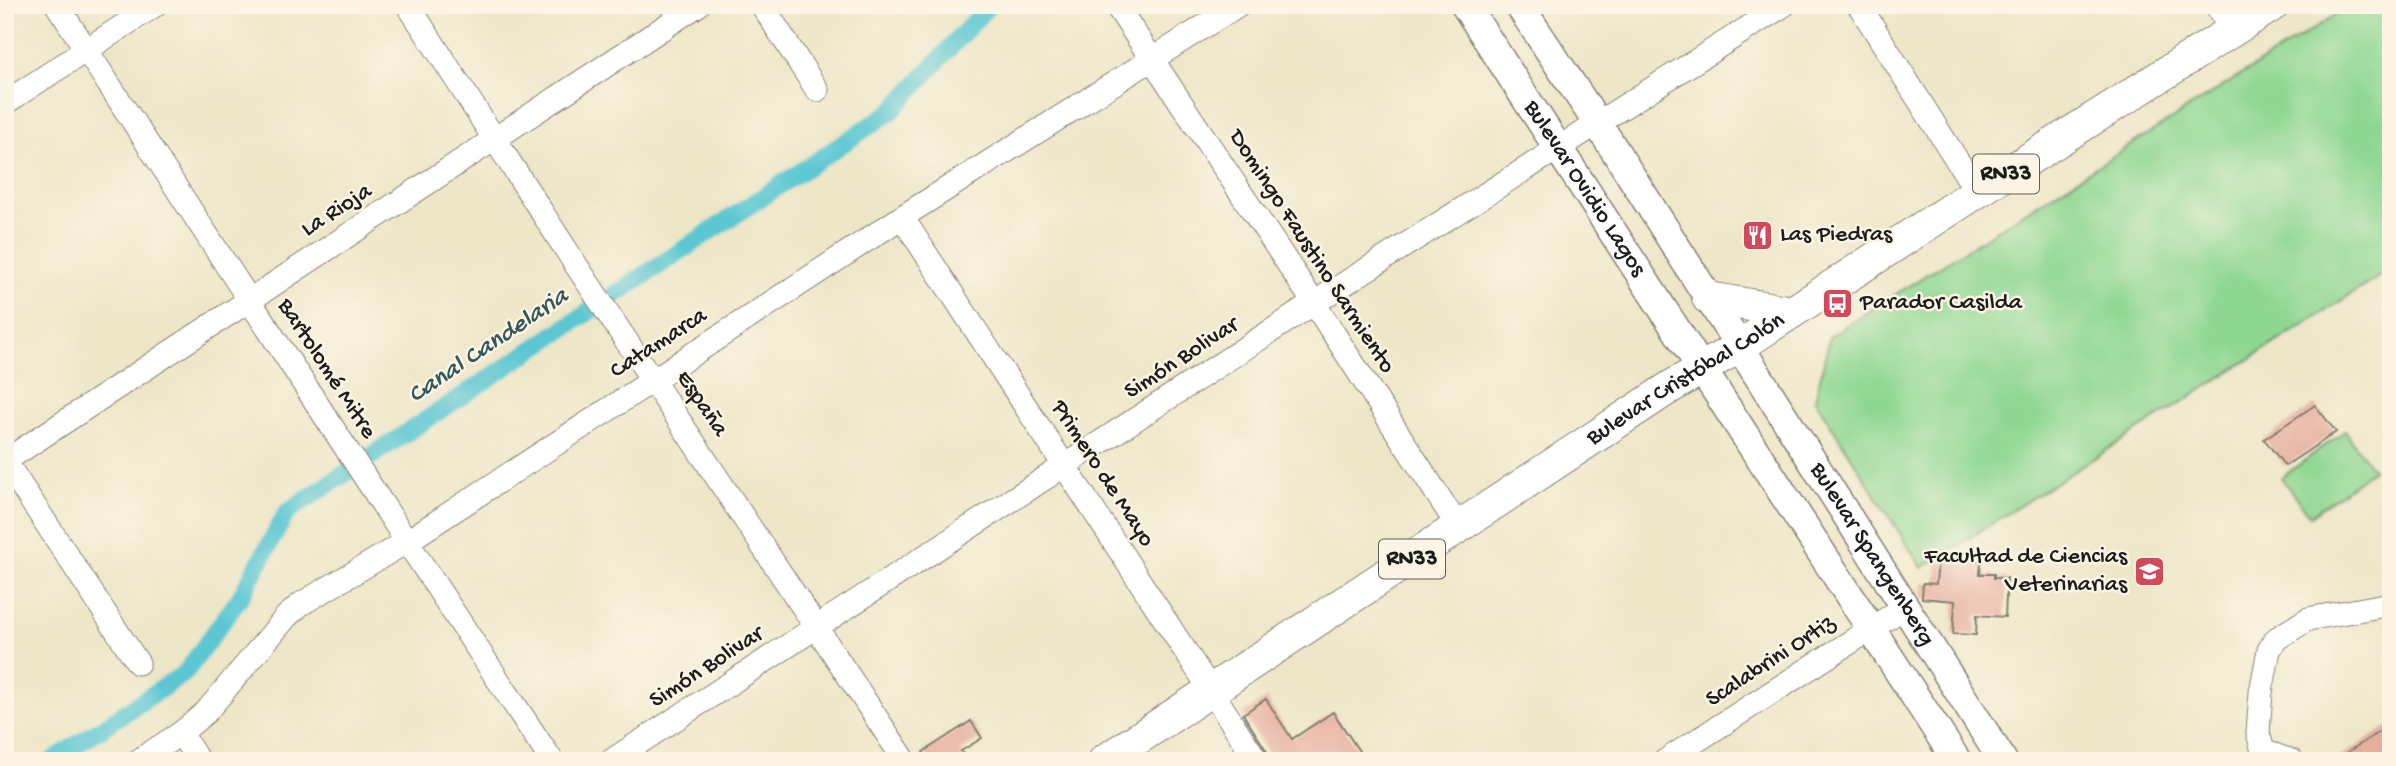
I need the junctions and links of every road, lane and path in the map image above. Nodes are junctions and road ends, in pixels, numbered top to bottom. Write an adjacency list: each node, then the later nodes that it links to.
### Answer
1 (57, 5): 14 (street, Bartolomé Mitre)
2 (155, 5): 14 (street)
3 (408, 5): 19 (street, España)
4 (698, 5): 19 (street, La Rioja)
5 (762, 5): 16 (street)
6 (1116, 5): 15 (street, Domingo Faustino Sarmiento)
7 (1237, 5): 15 (street, Catamarca)
8 (1465, 5): 20 (main road, Bulevar Ovidio Lagos)
9 (1519, 5): 18 (main road, Bulevar Ovidio Lagos)
10 (1784, 5): 18 (street, Simón Bolivar)
11 (1859, 5): 21 (street)
12 (2273, 5): 13 (highway, Bulevar Cristóbal Colón / RN33)
13 (2224, 18): 21 (highway, Bulevar Cristóbal Colón / RN33)
14 (87, 50): 17 (street); 24 (street, Bartolomé Mitre)
15 (1153, 59): 22 (street, Catamarca); 25 (street, Domingo Faustino Sarmiento)
16 (817, 90)
17 (5, 103)
18 (1598, 124): 20 (street, Simón Bolivar); 23 (main road, Bulevar Ovidio Lagos)
19 (495, 139): 24 (street, La Rioja); 29 (street, España)
20 (1559, 150): 25 (street, Simón Bolivar); 28 (main road, Bulevar Ovidio Lagos)
21 (1977, 192): 26 (highway, Bulevar Cristóbal Colón / RN33)
22 (902, 217): 29 (street, Catamarca); 31 (street, Primero de Mayo)
23 (1708, 298): 26 (highway); 27 (main road, Bulevar Ovidio Lagos)
24 (250, 300): 30 (street, La Rioja); 33 (street, Bartolomé Mitre)
25 (1314, 303): 31 (street, Simón Bolivar); 32 (street, Domingo Faustino Sarmiento)
26 (1793, 313): 27 (highway, Bulevar Cristóbal Colón / RN33)
27 (1740, 346): 28 (highway, Bulevar Cristóbal Colón / RN33); 35 (main road, Bulevar Spangenberg)
28 (1703, 369): 32 (highway, Bulevar Cristóbal Colón / RN33); 37 (main road, Bulevar Spangenberg)
29 (653, 379): 33 (street, Catamarca); 36 (street, España)
30 (5, 461): 38 (street)
31 (1066, 467): 36 (street, Simón Bolivar); 39 (street, Primero de Mayo)
32 (1459, 528): 39 (highway, Bulevar Cristóbal Colón / RN33)
33 (406, 542): 40 (street, Catamarca); 44 (street, Bartolomé Mitre)
34 (2391, 604): 41 (street)
35 (1905, 607): 37 (street, Scalabrini Ortiz); 51 (main road, Bulevar Spangenberg)
36 (818, 627): 45 (street, Simón Bolivar); 46 (street, España)
37 (1872, 629): 49 (street, Scalabrini Ortiz); 50 (main road, Bulevar Spangenberg)
38 (138, 663)
39 (1211, 689): 47 (highway, Bulevar Cristóbal Colón / RN33); 48 (street, Primero de Mayo)
40 (181, 733): 42 (street, Catamarca); 43 (street)
41 (2261, 756): 52 (street)
42 (138, 761)
43 (198, 761)
44 (552, 761)
45 (611, 761)
46 (905, 761)
47 (1104, 761)
48 (1257, 761)
49 (1665, 761)
50 (1957, 761)
51 (2003, 761)
52 (2292, 761)

